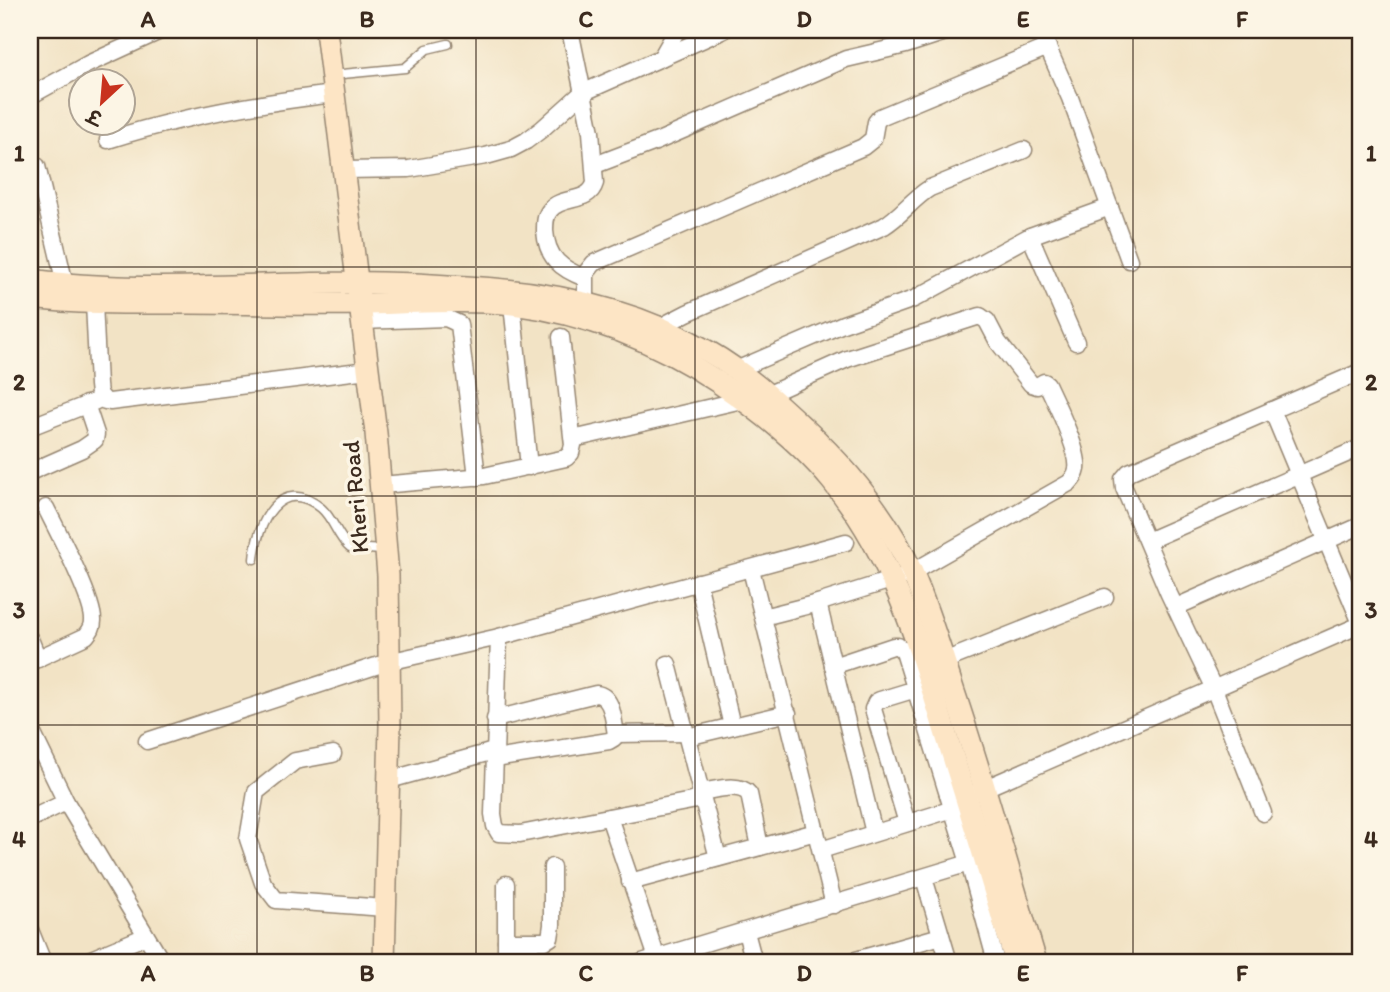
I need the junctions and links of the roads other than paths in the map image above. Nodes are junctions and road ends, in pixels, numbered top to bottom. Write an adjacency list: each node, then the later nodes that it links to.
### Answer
1 (162, 30): 13 (street)
2 (326, 30): 11 (street, Kheri Road)
3 (570, 30): 12 (street)
4 (677, 30): 10 (street)
5 (723, 30): 10 (street)
6 (951, 30): 16 (street)
7 (1040, 30): 9 (street)
8 (448, 44): 11 (lane)
9 (1048, 47): 19 (street); 22 (street)
10 (660, 58): 12 (street)
11 (333, 84): 14 (street); 18 (street, Kheri Road)
12 (582, 93): 16 (street); 18 (street)
13 (30, 96)
14 (108, 140)
15 (1024, 150): 30 (street)
16 (595, 165): 22 (street)
17 (37, 166): 24 (street)
18 (344, 170): 26 (street, Kheri Road)
19 (1110, 207): 20 (street); 21 (street)
20 (1030, 236): 32 (street); 34 (street)
21 (1129, 260)
22 (585, 278): 28 (street)
23 (30, 280): 24 (street)
24 (65, 284): 26 (street)
25 (30, 298): 27 (street)
26 (358, 299): 27 (street); 28 (street); 29 (street); 33 (street, Kheri Road); 45 (street)
27 (94, 303): 37 (street)
28 (586, 303): 30 (street)
29 (512, 304): 36 (street); 42 (street)
30 (660, 327): 34 (street)
31 (561, 337): 40 (street)
32 (1076, 342)
33 (368, 370): 37 (street); 46 (street, Kheri Road)
34 (736, 370): 36 (street)
35 (1360, 372): 38 (street)
36 (755, 399): 40 (street); 55 (street); 55 (street)
37 (94, 401): 39 (street); 43 (street)
38 (1272, 410): 44 (street); 49 (street)
39 (30, 427)
40 (573, 439): 42 (street)
41 (1360, 448): 44 (street)
42 (529, 467): 45 (street)
43 (30, 472)
44 (1300, 474): 49 (street); 50 (street)
45 (477, 477): 46 (street)
46 (381, 485): 52 (street, Kheri Road)
47 (46, 508): 64 (street)
48 (1360, 526): 50 (street)
49 (1147, 541): 59 (street)
50 (1328, 541): 59 (street); 61 (street)
51 (845, 542): 54 (street)
52 (386, 550): 53 (lane); 66 (street, Kheri Road)
53 (254, 559)
54 (751, 569): 56 (street); 60 (street)
55 (903, 577): 58 (street); 65 (street); 82 (street)
56 (698, 582): 62 (street); 73 (street)
57 (1105, 597): 65 (street)
58 (818, 603): 60 (street); 68 (street)
59 (1175, 607): 70 (street)
60 (764, 617): 71 (street)
61 (1360, 623): 70 (street)
62 (499, 637): 66 (street); 72 (street)
63 (30, 639): 64 (street)
64 (34, 660)
65 (944, 661): 82 (street)
66 (388, 662): 77 (street); 80 (street, Kheri Road)
67 (668, 664): 75 (street)
68 (833, 666): 69 (street); 89 (street)
69 (916, 689): 82 (street); 87 (street)
70 (1214, 689): 82 (street); 84 (street)
71 (788, 713): 73 (street); 88 (street)
72 (495, 719): 74 (street); 79 (street)
73 (732, 726): 75 (street)
74 (616, 734): 75 (street); 79 (street)
75 (686, 735): 81 (street)
76 (32, 739): 83 (street)
77 (146, 741)
78 (333, 754): 99 (street)
79 (495, 755): 80 (street); 85 (street)
80 (389, 780): 99 (street, Kheri Road)
81 (701, 795): 85 (street); 90 (street); 92 (street)
82 (971, 796): 87 (street); 93 (street); 118 (street)
83 (66, 802): 86 (street); 102 (street)
84 (1263, 813)
85 (608, 817): 96 (street)
86 (30, 819)
87 (907, 823): 89 (street)
88 (816, 832): 90 (street); 91 (street)
89 (874, 833): 91 (street)
90 (760, 847): 92 (street)
91 (821, 850): 98 (street)
92 (719, 858): 96 (street)
93 (977, 861): 95 (street); 116 (street); 117 (street)
94 (552, 867): 104 (street)
95 (924, 878): 98 (street); 103 (street)
96 (630, 882): 107 (street)
97 (506, 884): 104 (street)
98 (834, 905): 101 (street)
99 (385, 908): 111 (street, Kheri Road)
100 (30, 930): 108 (street)
101 (746, 932): 106 (street); 113 (street)
102 (146, 936): 109 (street); 110 (street)
103 (941, 936): 105 (street); 115 (street)
104 (506, 942): 112 (street)
105 (901, 955): 114 (street)
106 (691, 956): 107 (street)
107 (650, 960)
108 (43, 962)
109 (84, 962)
110 (162, 962)
111 (384, 962)
112 (506, 962)
113 (754, 962)
114 (853, 962)
115 (949, 962)
116 (996, 962)
117 (1016, 962)
118 (1036, 962)

